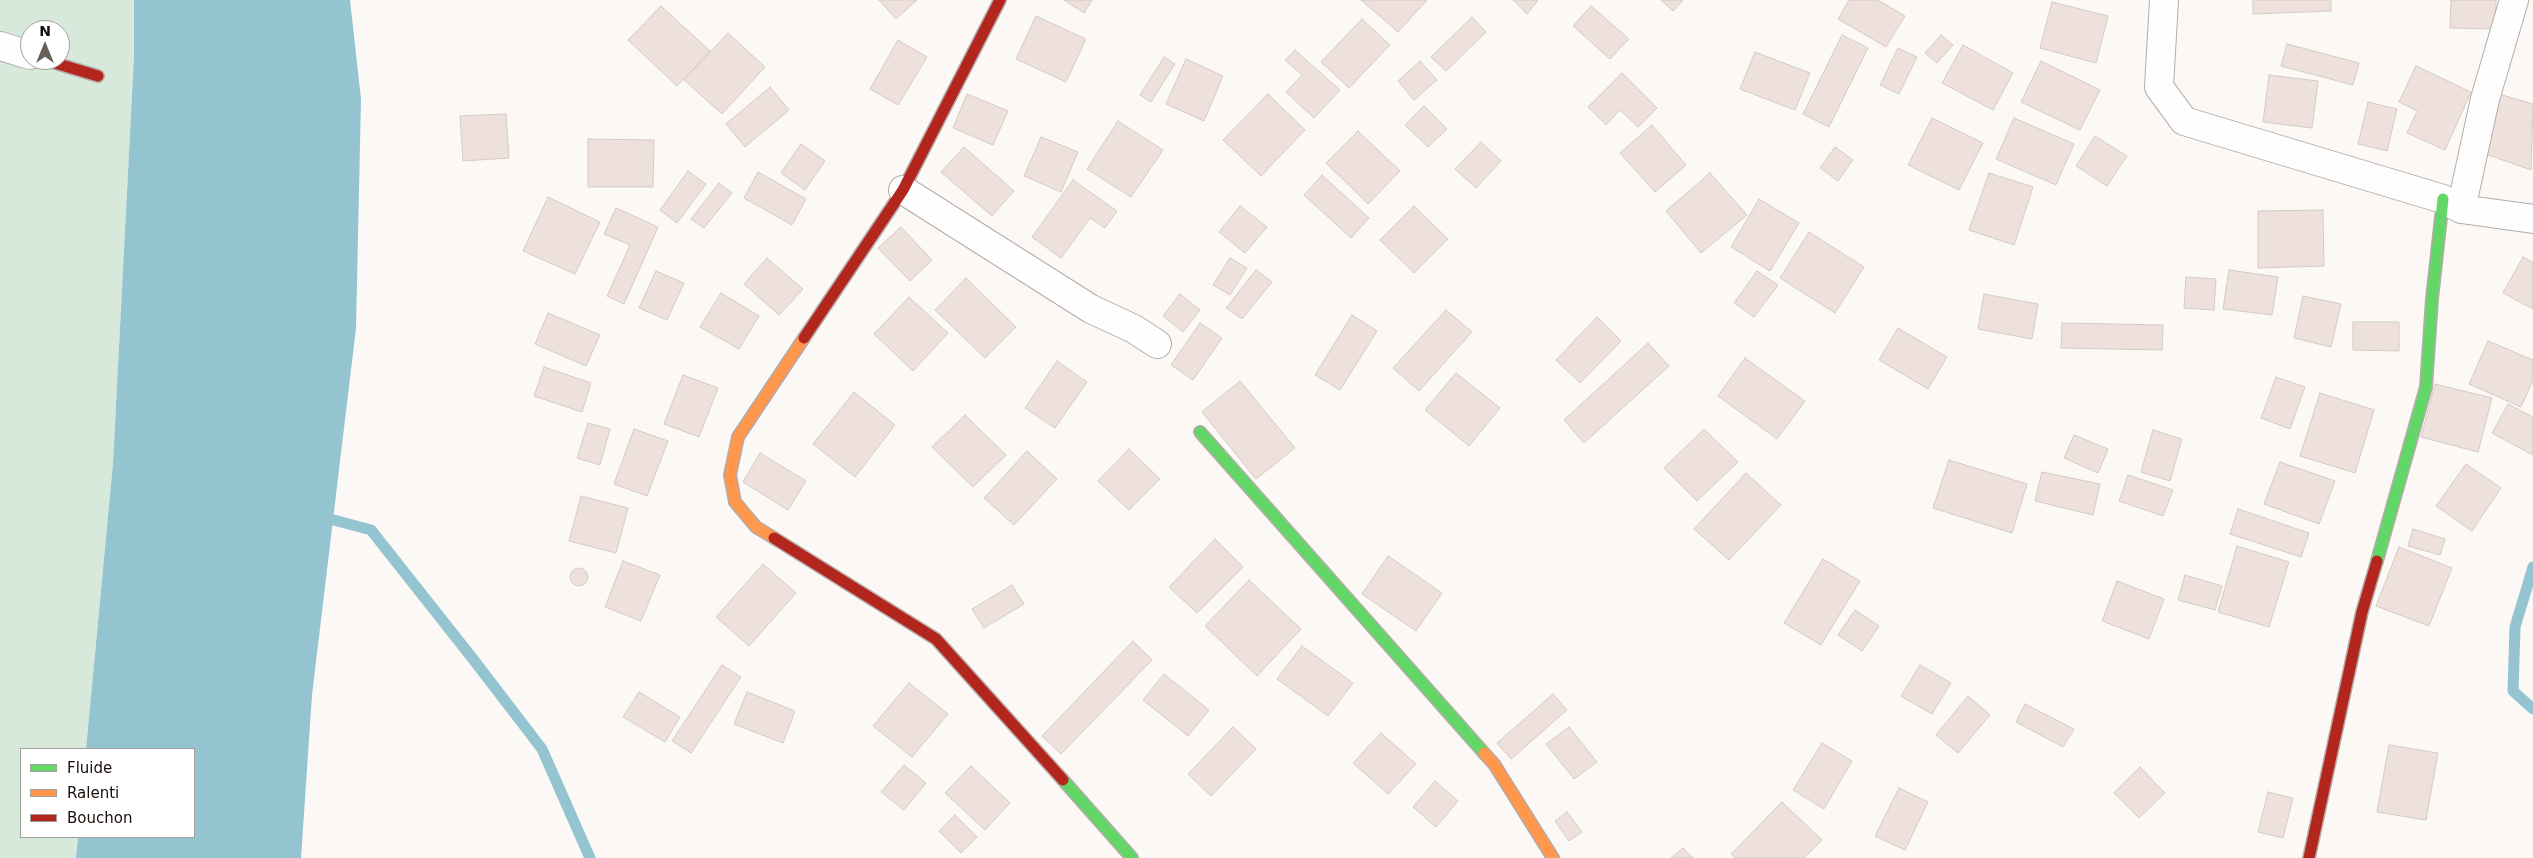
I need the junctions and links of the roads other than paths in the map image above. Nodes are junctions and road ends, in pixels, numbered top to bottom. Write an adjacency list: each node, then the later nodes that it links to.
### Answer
1 (1000, 0): 8 (street)
2 (2164, 0): 9 (street)
3 (2514, 0): 9 (street)
4 (0, 46): 5 (street)
5 (20, 52)
6 (70, 68): 7 (street)
7 (98, 76)
8 (903, 190): 11 (street); 13 (street)
9 (2452, 204): 10 (street); 15 (street)
10 (2533, 219)
11 (1158, 344)
12 (1200, 432): 14 (street)
13 (1132, 858)
14 (1554, 858)
15 (2309, 858)

